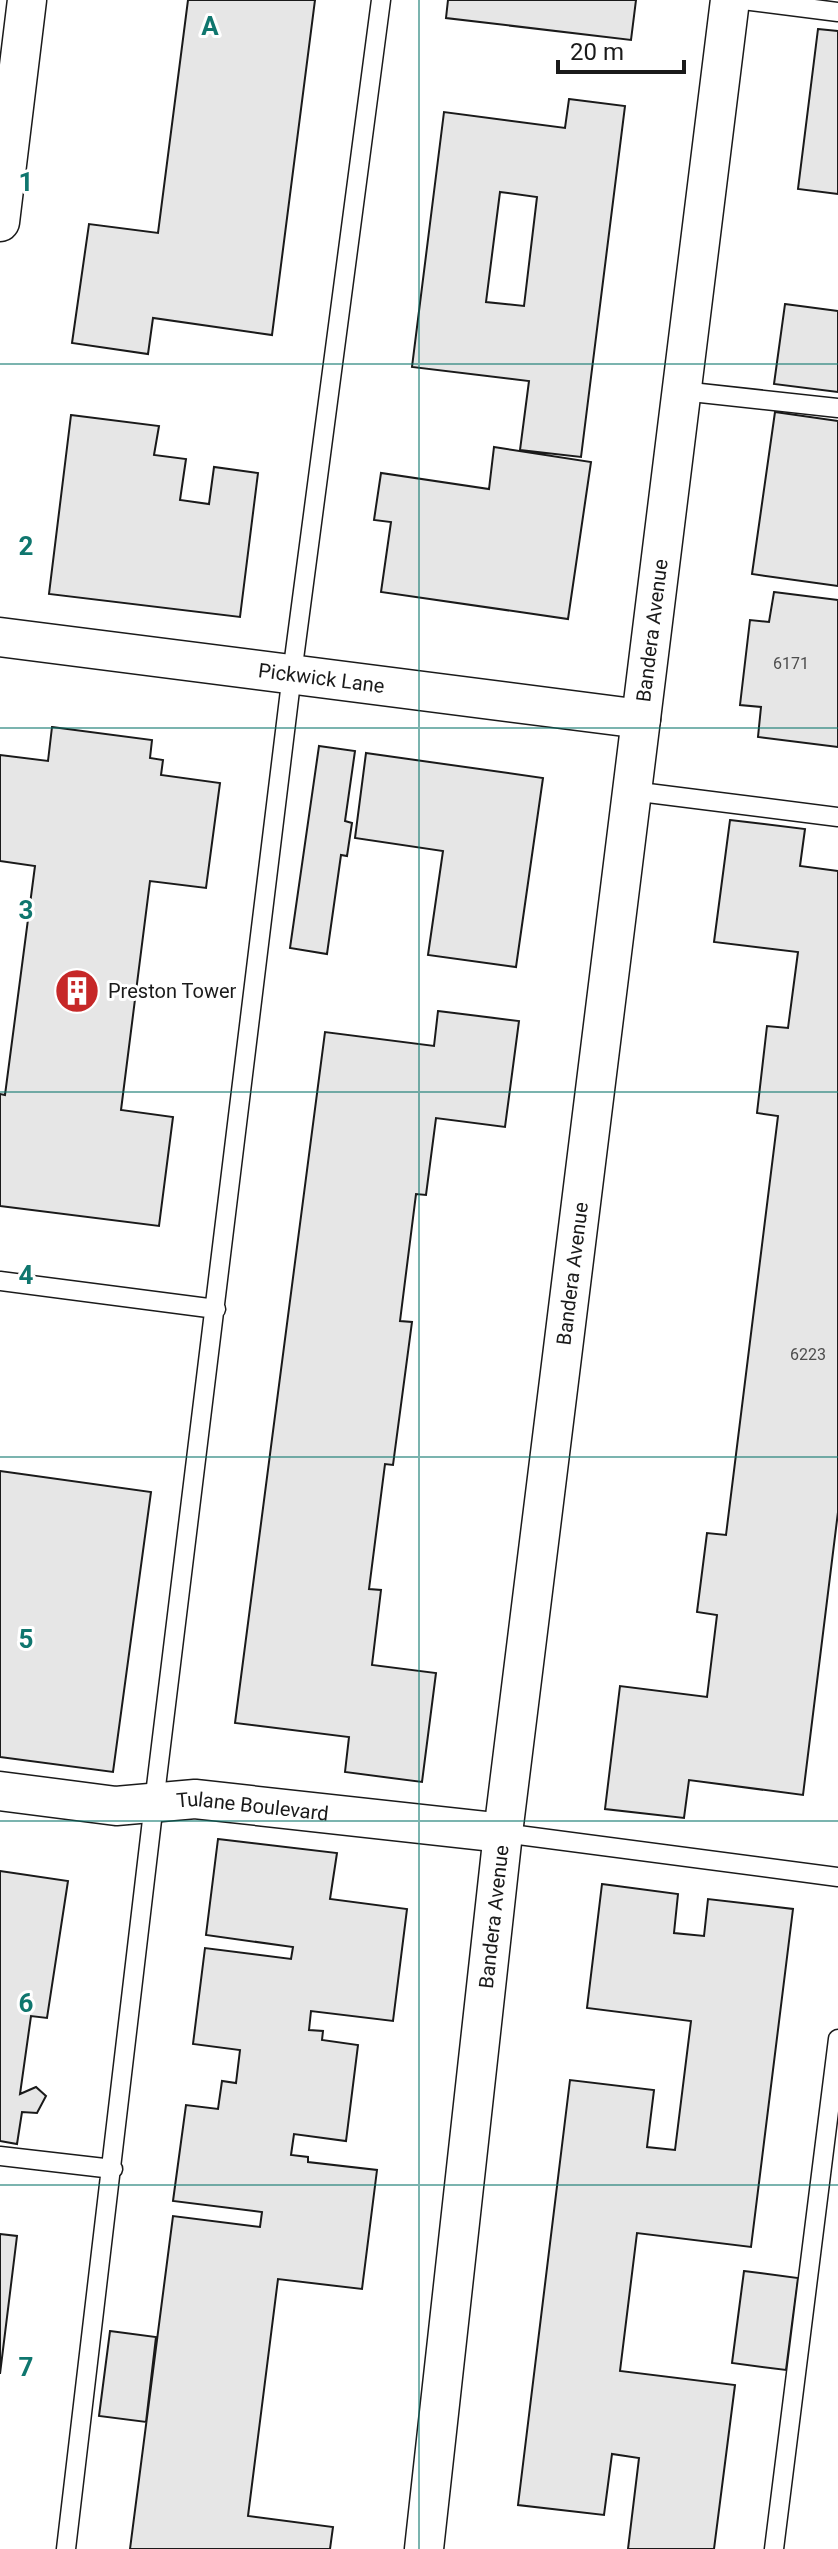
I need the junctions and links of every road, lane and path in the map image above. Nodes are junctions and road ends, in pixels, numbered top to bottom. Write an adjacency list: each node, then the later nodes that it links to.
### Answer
1 (27, 0): 6 (street)
2 (381, 0): 10 (lane)
3 (730, 0): 7 (street, Bandera Avenue)
4 (743, 0): 5 (lane)
5 (838, 12)
6 (0, 222)
7 (682, 391): 8 (lane); 11 (street, Bandera Avenue)
8 (838, 408)
9 (0, 637): 10 (street, Pickwick Lane)
10 (292, 674): 11 (street, Pickwick Lane); 15 (lane)
11 (641, 719): 12 (street, Bandera Avenue)
12 (632, 791): 13 (lane); 18 (street, Bandera Avenue)
13 (838, 817)
14 (0, 1281): 15 (lane)
15 (216, 1309): 17 (lane)
16 (0, 1791): 17 (street, Tulane Boulevard)
17 (154, 1803): 18 (street, Tulane Boulevard); 22 (lane)
18 (503, 1833): 19 (lane); 24 (street, Bandera Avenue)
19 (838, 1877)
20 (838, 2039): 25 (lane)
21 (0, 2156): 22 (lane)
22 (113, 2169): 23 (lane)
23 (66, 2549)
24 (424, 2549)
25 (774, 2549)

